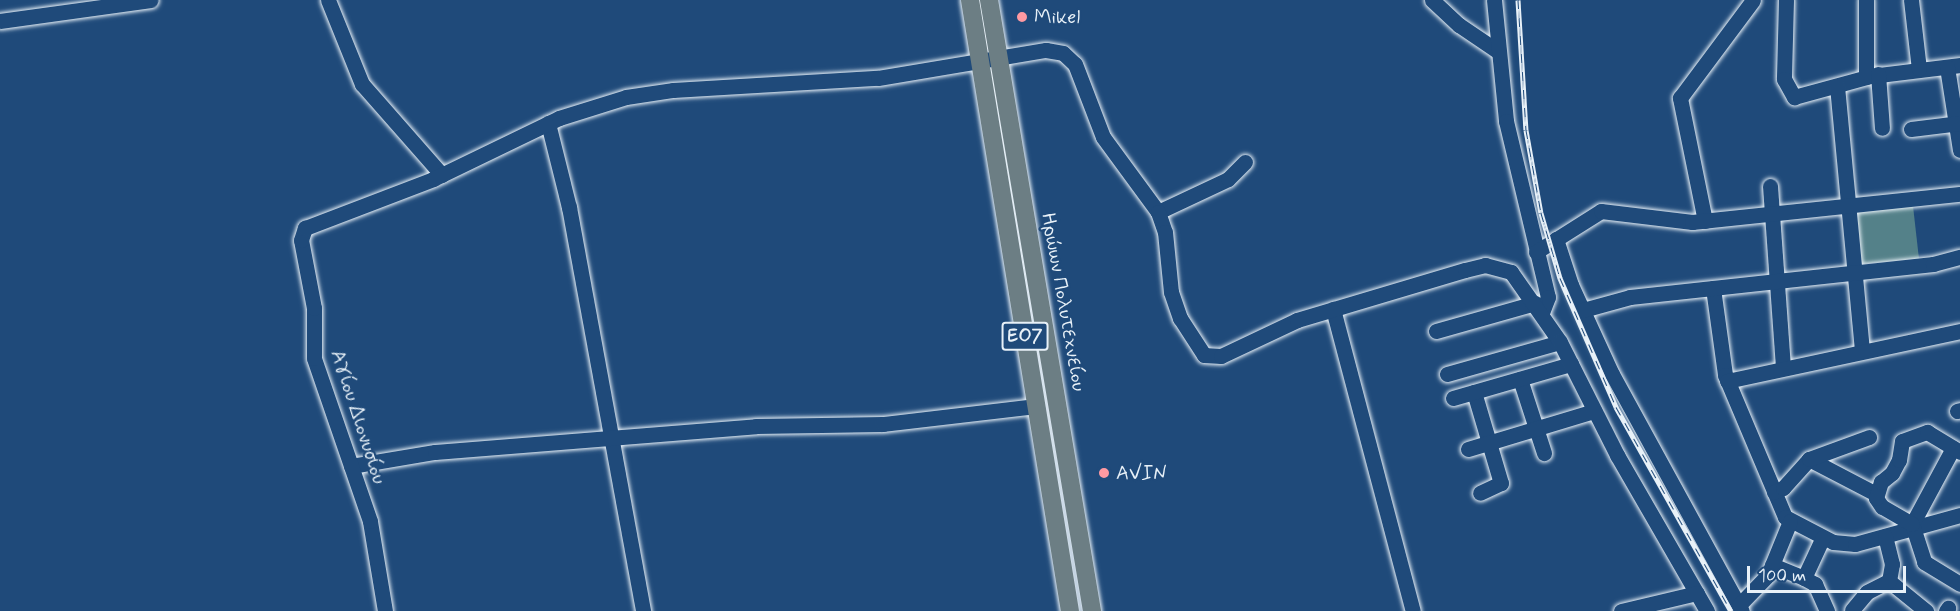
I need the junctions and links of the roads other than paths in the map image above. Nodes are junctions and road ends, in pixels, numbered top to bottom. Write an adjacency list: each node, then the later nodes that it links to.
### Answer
1 (151, 0): 11 (street)
2 (328, 0): 25 (street)
3 (970, 0): 14 (main road, ΕΟ7)
4 (989, 0): 13 (main road, Ηρώων Πολυτεχνείου / ΕΟ7)
5 (1432, 0): 12 (street)
6 (1494, 0): 12 (street)
7 (1753, 0): 31 (street)
8 (1786, 0): 18 (street)
9 (1866, 0): 17 (street)
10 (1911, 0): 16 (street)
11 (0, 21)
12 (1496, 50): 33 (street)
13 (999, 58): 14 (street); 29 (street); 80 (main road, Ηρώων Πολυτεχνείου / ΕΟ7)
14 (980, 62): 19 (street); 52 (main road, ΕΟ7)
15 (1953, 66): 16 (street); 20 (street)
16 (1919, 69): 17 (street)
17 (1872, 76): 18 (street); 21 (street)
18 (1837, 86): 28 (street)
19 (548, 123): 25 (street); 56 (street)
20 (1958, 124): 22 (street); 23 (street)
21 (1882, 128)
22 (1911, 129)
23 (1960, 150)
24 (1245, 162): 29 (street)
25 (442, 175): 62 (street, Αγίου Διονυσίου)
26 (1770, 186): 30 (street)
27 (1960, 194): 28 (street)
28 (1848, 205): 30 (street); 35 (street)
29 (1158, 212): 39 (street)
30 (1772, 214): 31 (street); 36 (street)
31 (1705, 221): 32 (street)
32 (1556, 239): 33 (street); 40 (street)
33 (1536, 252): 38 (street)
34 (1960, 257): 35 (street)
35 (1855, 273): 36 (street); 44 (street)
36 (1777, 281): 37 (street); 46 (street)
37 (1713, 288): 40 (street); 49 (street)
38 (1539, 308): 39 (street); 41 (street); 43 (street)
39 (1333, 309): 81 (street)
40 (1583, 310): 76 (street)
41 (1436, 331)
42 (1960, 331): 44 (street)
43 (1560, 342): 45 (street); 47 (street)
44 (1862, 351): 46 (street)
45 (1571, 363): 48 (street); 53 (street)
46 (1784, 366): 49 (street)
47 (1447, 374)
48 (1520, 379): 50 (street); 54 (street)
49 (1727, 381): 63 (street)
50 (1474, 392): 51 (street); 57 (street)
51 (1453, 398)
52 (1037, 406): 56 (street); 79 (main road, ΕΟ7)
53 (1594, 411): 54 (street); 75 (street)
54 (1536, 429): 57 (street); 60 (street)
55 (1869, 437): 61 (street)
56 (613, 438): 62 (street); 78 (street)
57 (1490, 442): 58 (street); 64 (street)
58 (1468, 449)
59 (1957, 450): 65 (street); 68 (street)
60 (1544, 453)
61 (1809, 459): 63 (street); 65 (street)
62 (351, 466): 77 (street, Αγίου Διονυσίου)
63 (1774, 492): 67 (street)
64 (1479, 494)
65 (1876, 494): 68 (street)
66 (1960, 515): 68 (street)
67 (1790, 521): 70 (street); 71 (street)
68 (1913, 526): 69 (street); 74 (street)
69 (1885, 536): 70 (street); 73 (street)
70 (1823, 537): 72 (street)
71 (1772, 565): 72 (street); 76 (street)
72 (1804, 578): 84 (street)
73 (1889, 581): 85 (street); 86 (street)
74 (1960, 584)
75 (1697, 593): 82 (street); 83 (street)
76 (1741, 608)
77 (385, 611)
78 (643, 611)
79 (1071, 611)
80 (1092, 611)
81 (1413, 611)
82 (1621, 611)
83 (1707, 611)
84 (1827, 611)
85 (1849, 611)
86 (1926, 611)

